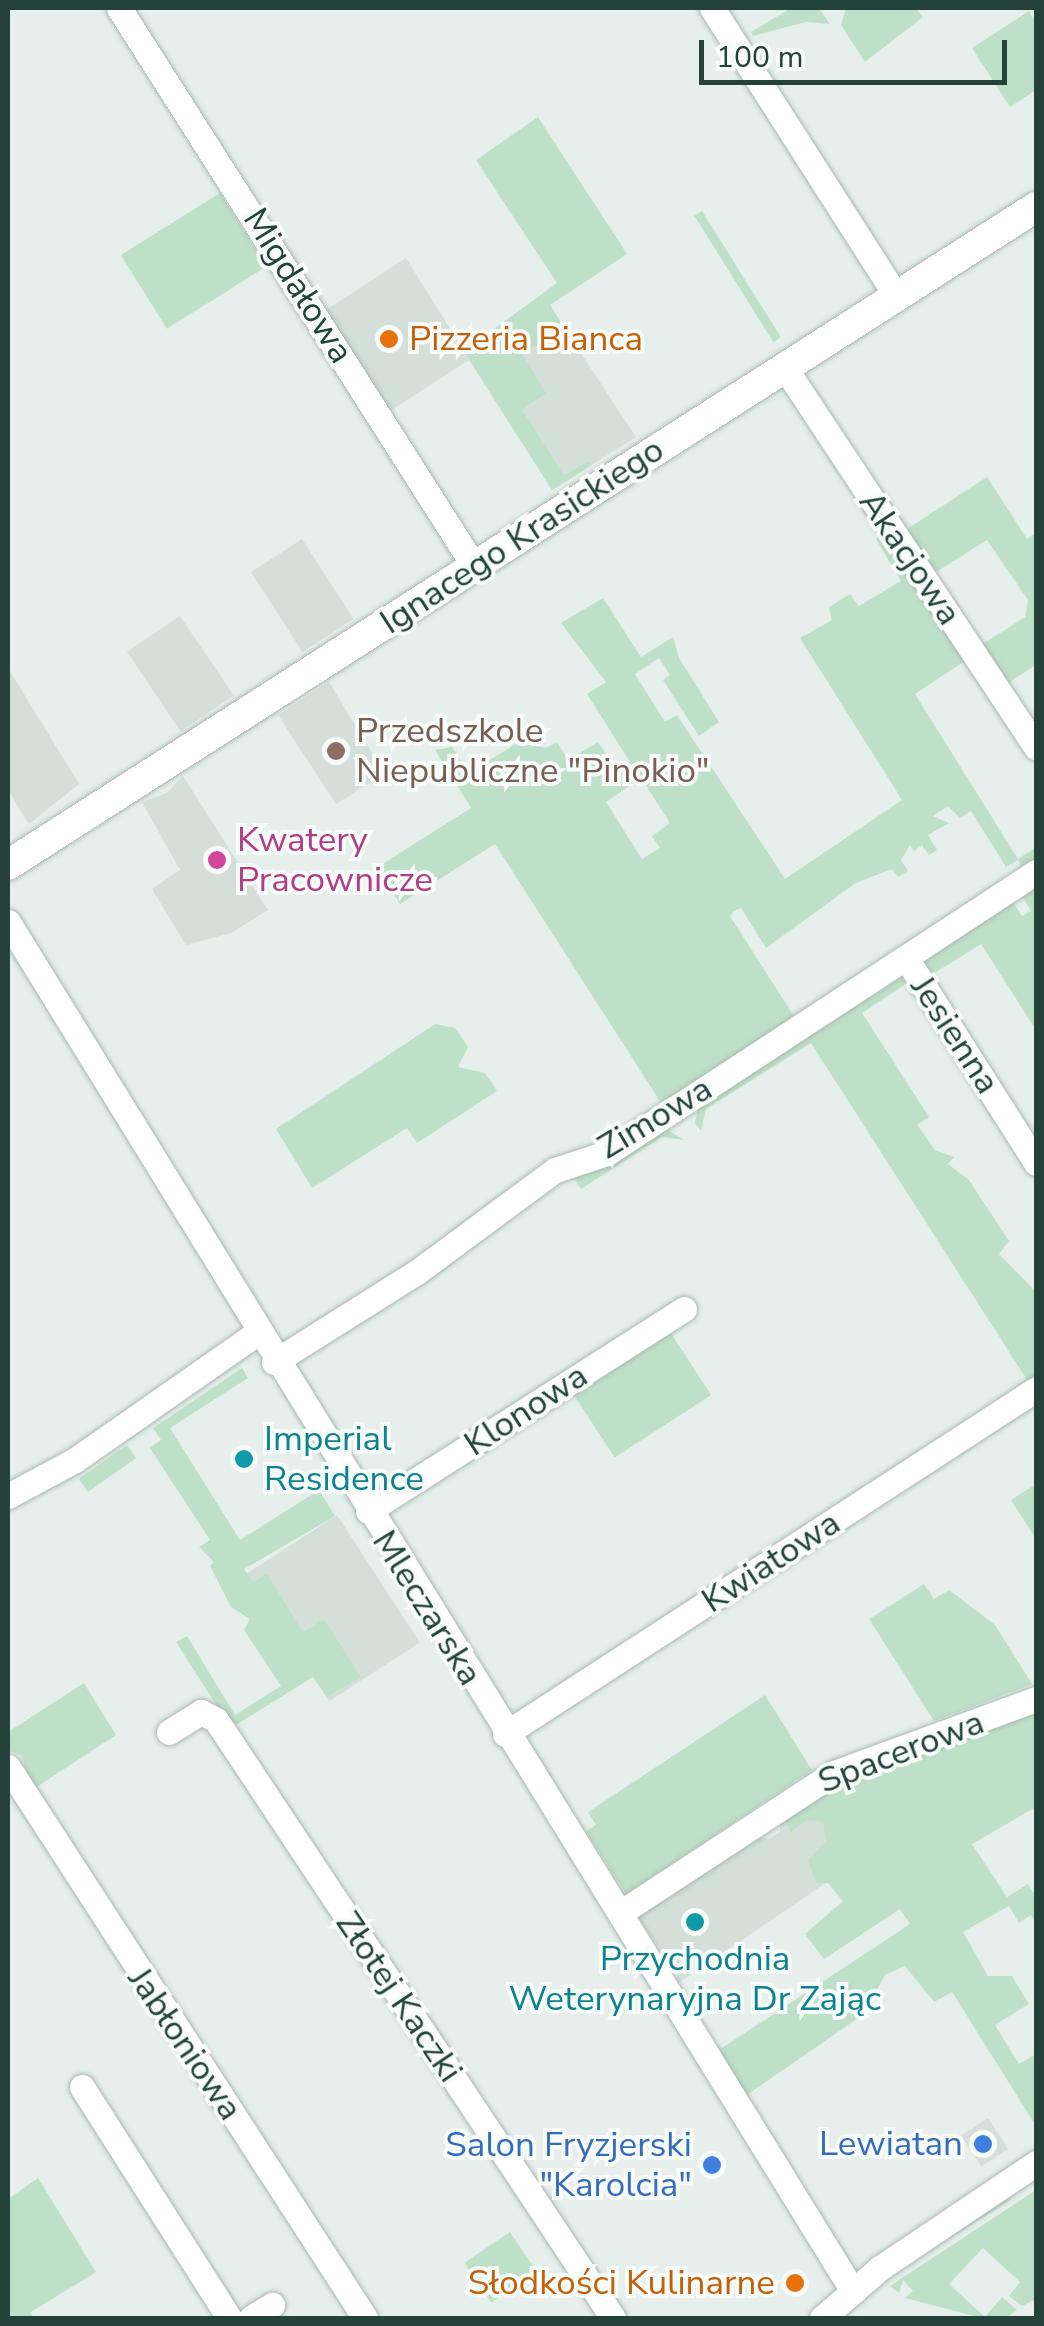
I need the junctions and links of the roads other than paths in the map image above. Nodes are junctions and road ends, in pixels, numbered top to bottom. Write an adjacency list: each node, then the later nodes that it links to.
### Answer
1 (119, 8): 6 (street, Migdałowa)
2 (712, 8): 4 (street)
3 (1036, 207): 4 (street, Ignacego Krasickiego)
4 (897, 296): 5 (street, Ignacego Krasickiego)
5 (785, 368): 6 (street, Ignacego Krasickiego); 7 (street, Akacjowa)
6 (474, 566): 8 (street, Ignacego Krasickiego)
7 (1036, 747)
8 (8, 865)
9 (1036, 872): 11 (street, Zimowa)
10 (8, 922): 14 (street, Mleczarska)
11 (906, 958): 12 (street, Jesienna); 15 (street, Zimowa)
12 (1036, 1163)
13 (684, 1309): 18 (street, Klonowa)
14 (257, 1333): 15 (street, Mleczarska); 17 (street)
15 (274, 1362): 18 (street, Mleczarska)
16 (1036, 1390): 21 (street, Kwiatowa)
17 (8, 1496)
18 (368, 1511): 21 (street, Mleczarska)
19 (1036, 1699): 23 (street, Spacerowa)
20 (169, 1732): 29 (street, Złotej Kaczki)
21 (506, 1734): 23 (street, Mleczarska)
22 (8, 1766): 28 (street, Jabłoniowa)
23 (620, 1913): 26 (street, Mleczarska)
24 (82, 2087): 27 (street)
25 (1036, 2163): 26 (street)
26 (853, 2291): 30 (street)
27 (230, 2318)
28 (365, 2318)
29 (613, 2318)
30 (822, 2318)

